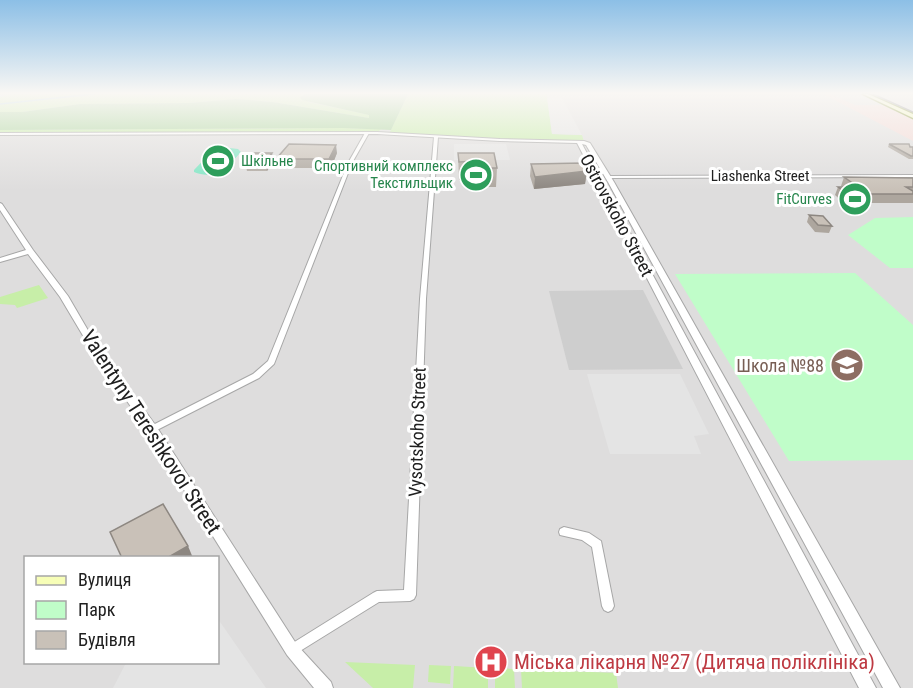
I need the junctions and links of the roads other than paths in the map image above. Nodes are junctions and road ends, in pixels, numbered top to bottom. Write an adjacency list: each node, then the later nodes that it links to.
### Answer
1 (367, 133): 2 (street); 3 (street); 10 (street)
2 (0, 134)
3 (436, 136): 4 (street); 13 (street, Vysotskoho Street)
4 (584, 142): 6 (street, Ostrovskoho Street); 15 (street, Ostrovskoho Street)
5 (913, 176): 6 (street, Liashenka Street)
6 (607, 177): 16 (street, Ostrovskoho Street)
7 (0, 205): 8 (street, Valentyny Tereshkovoi Street)
8 (30, 251): 9 (street); 10 (street, Valentyny Tereshkovoi Street)
9 (0, 260)
10 (152, 429): 13 (street, Valentyny Tereshkovoi Street)
11 (564, 532): 12 (street)
12 (608, 606)
13 (292, 650): 14 (street, Valentyny Tereshkovoi Street)
14 (325, 688)
15 (868, 688)
16 (892, 688)

